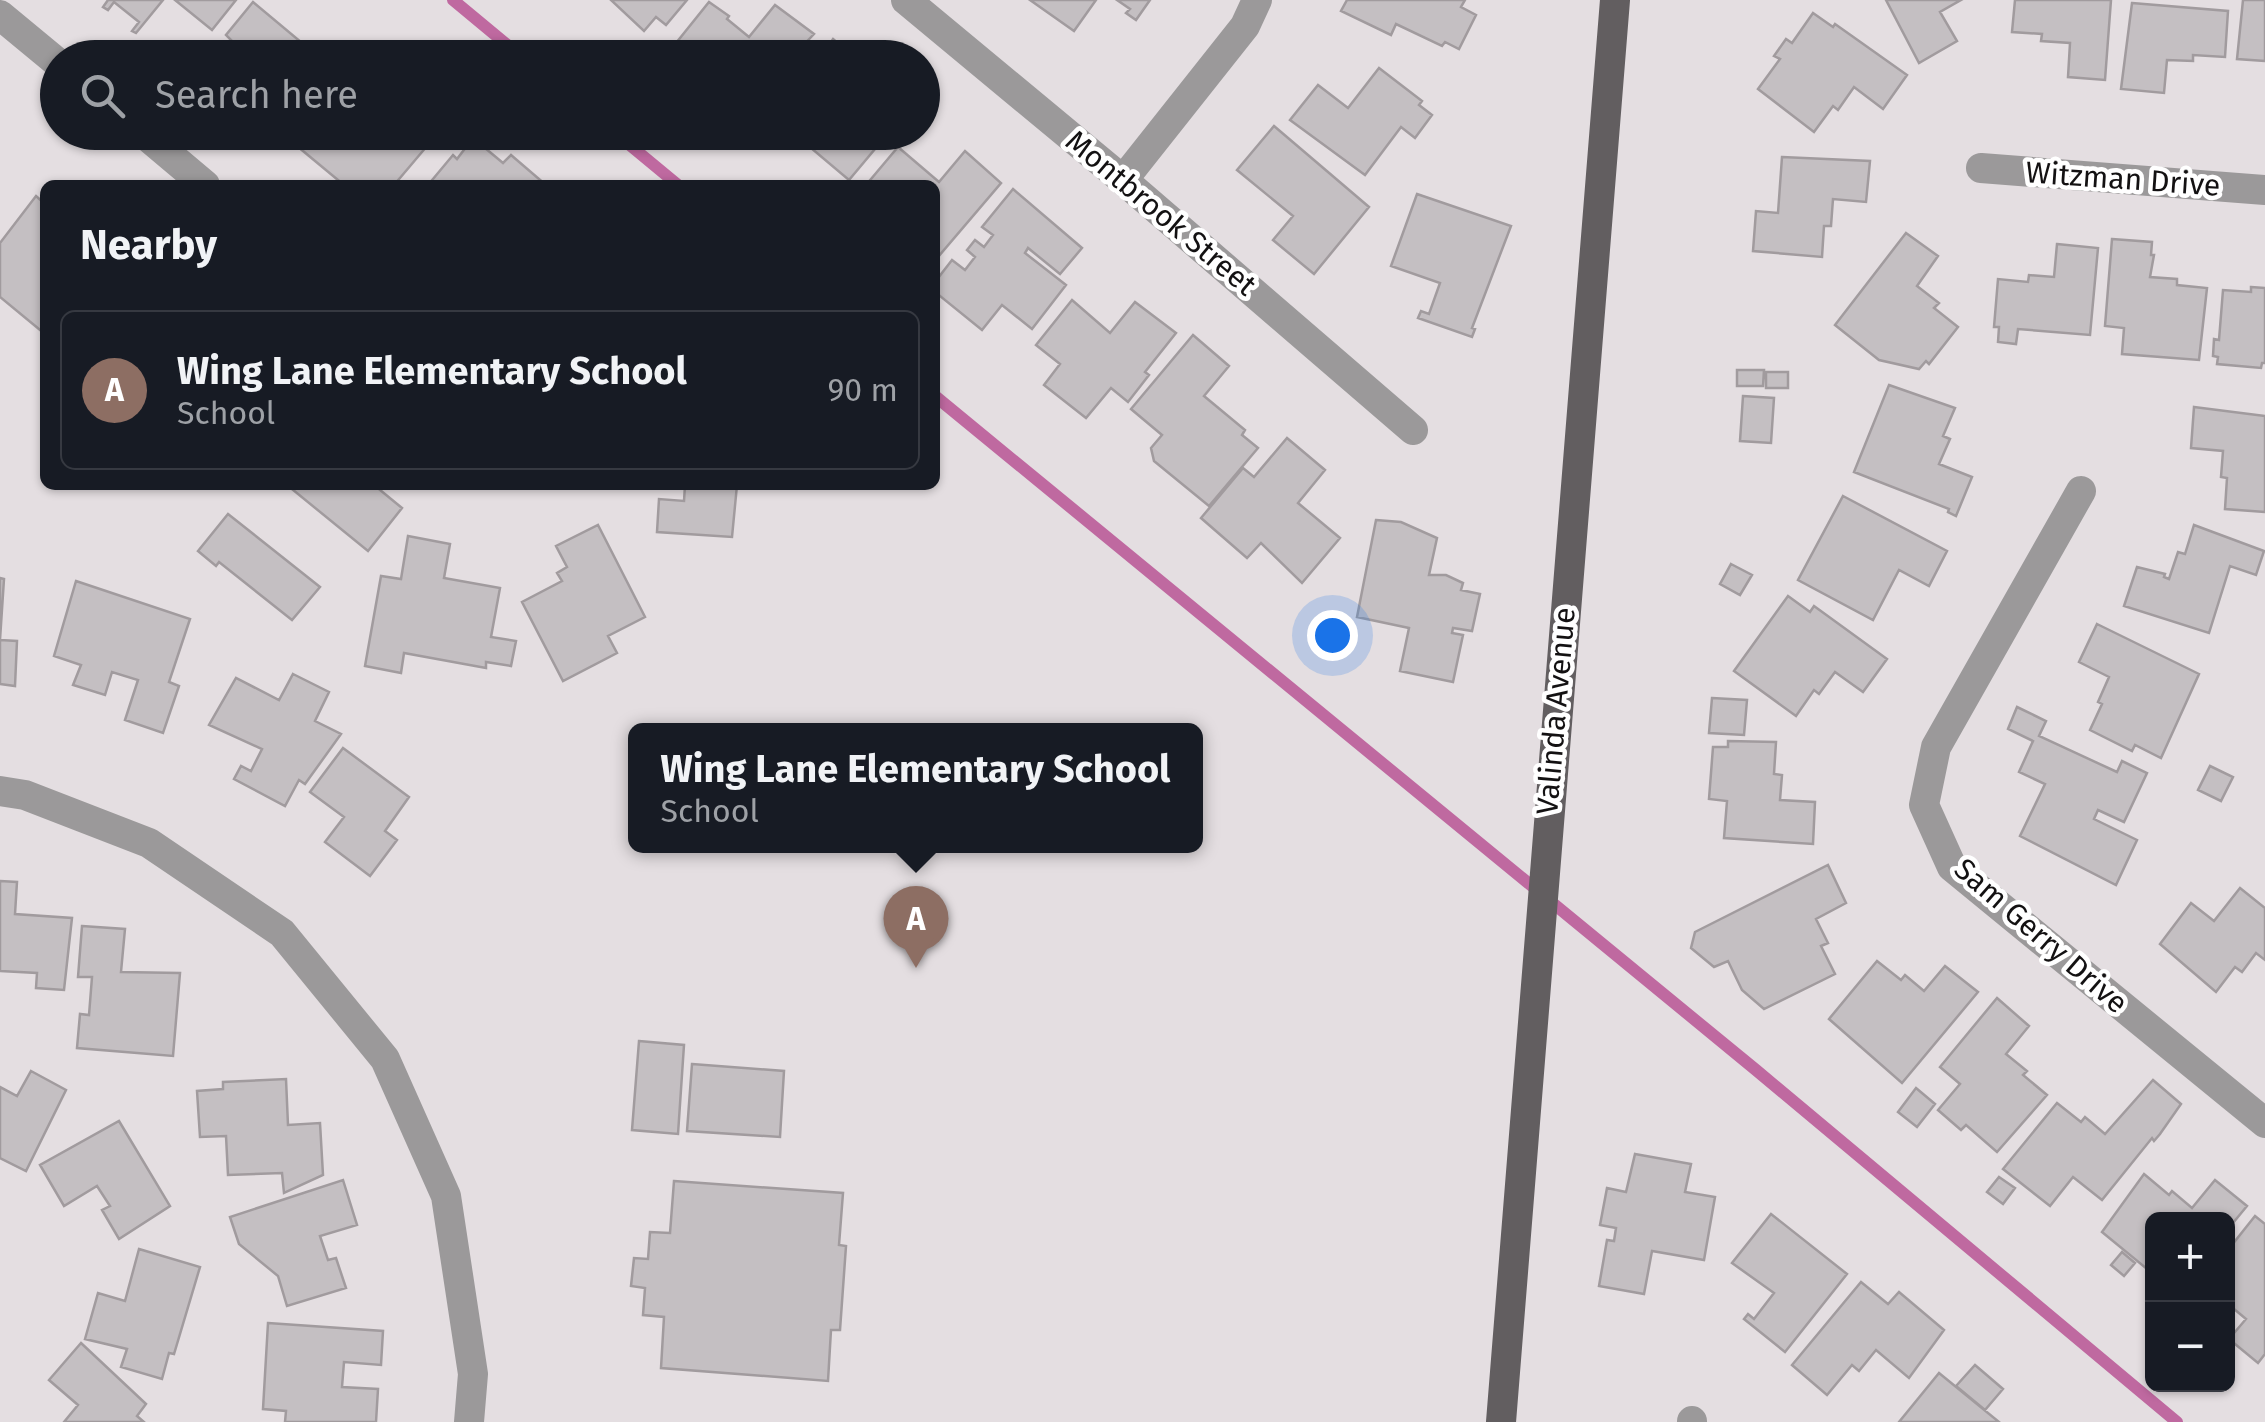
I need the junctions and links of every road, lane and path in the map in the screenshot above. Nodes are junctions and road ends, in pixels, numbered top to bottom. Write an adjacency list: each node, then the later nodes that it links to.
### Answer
1 (906, 0): 9 (street, Montbrook Street)
2 (1257, 0): 9 (street)
3 (1615, 0): 16 (main road, Valinda Avenue)
4 (0, 15): 5 (street)
5 (40, 47)
6 (163, 150): 8 (street)
7 (1981, 168): 10 (street, Witzman Drive)
8 (199, 180)
9 (1123, 180): 11 (street, Montbrook Street)
10 (2265, 190)
11 (1413, 430)
12 (2081, 491): 14 (street, Sam Gerry Drive)
13 (0, 792): 15 (street)
14 (2265, 1123)
15 (469, 1422)
16 (1501, 1422)

